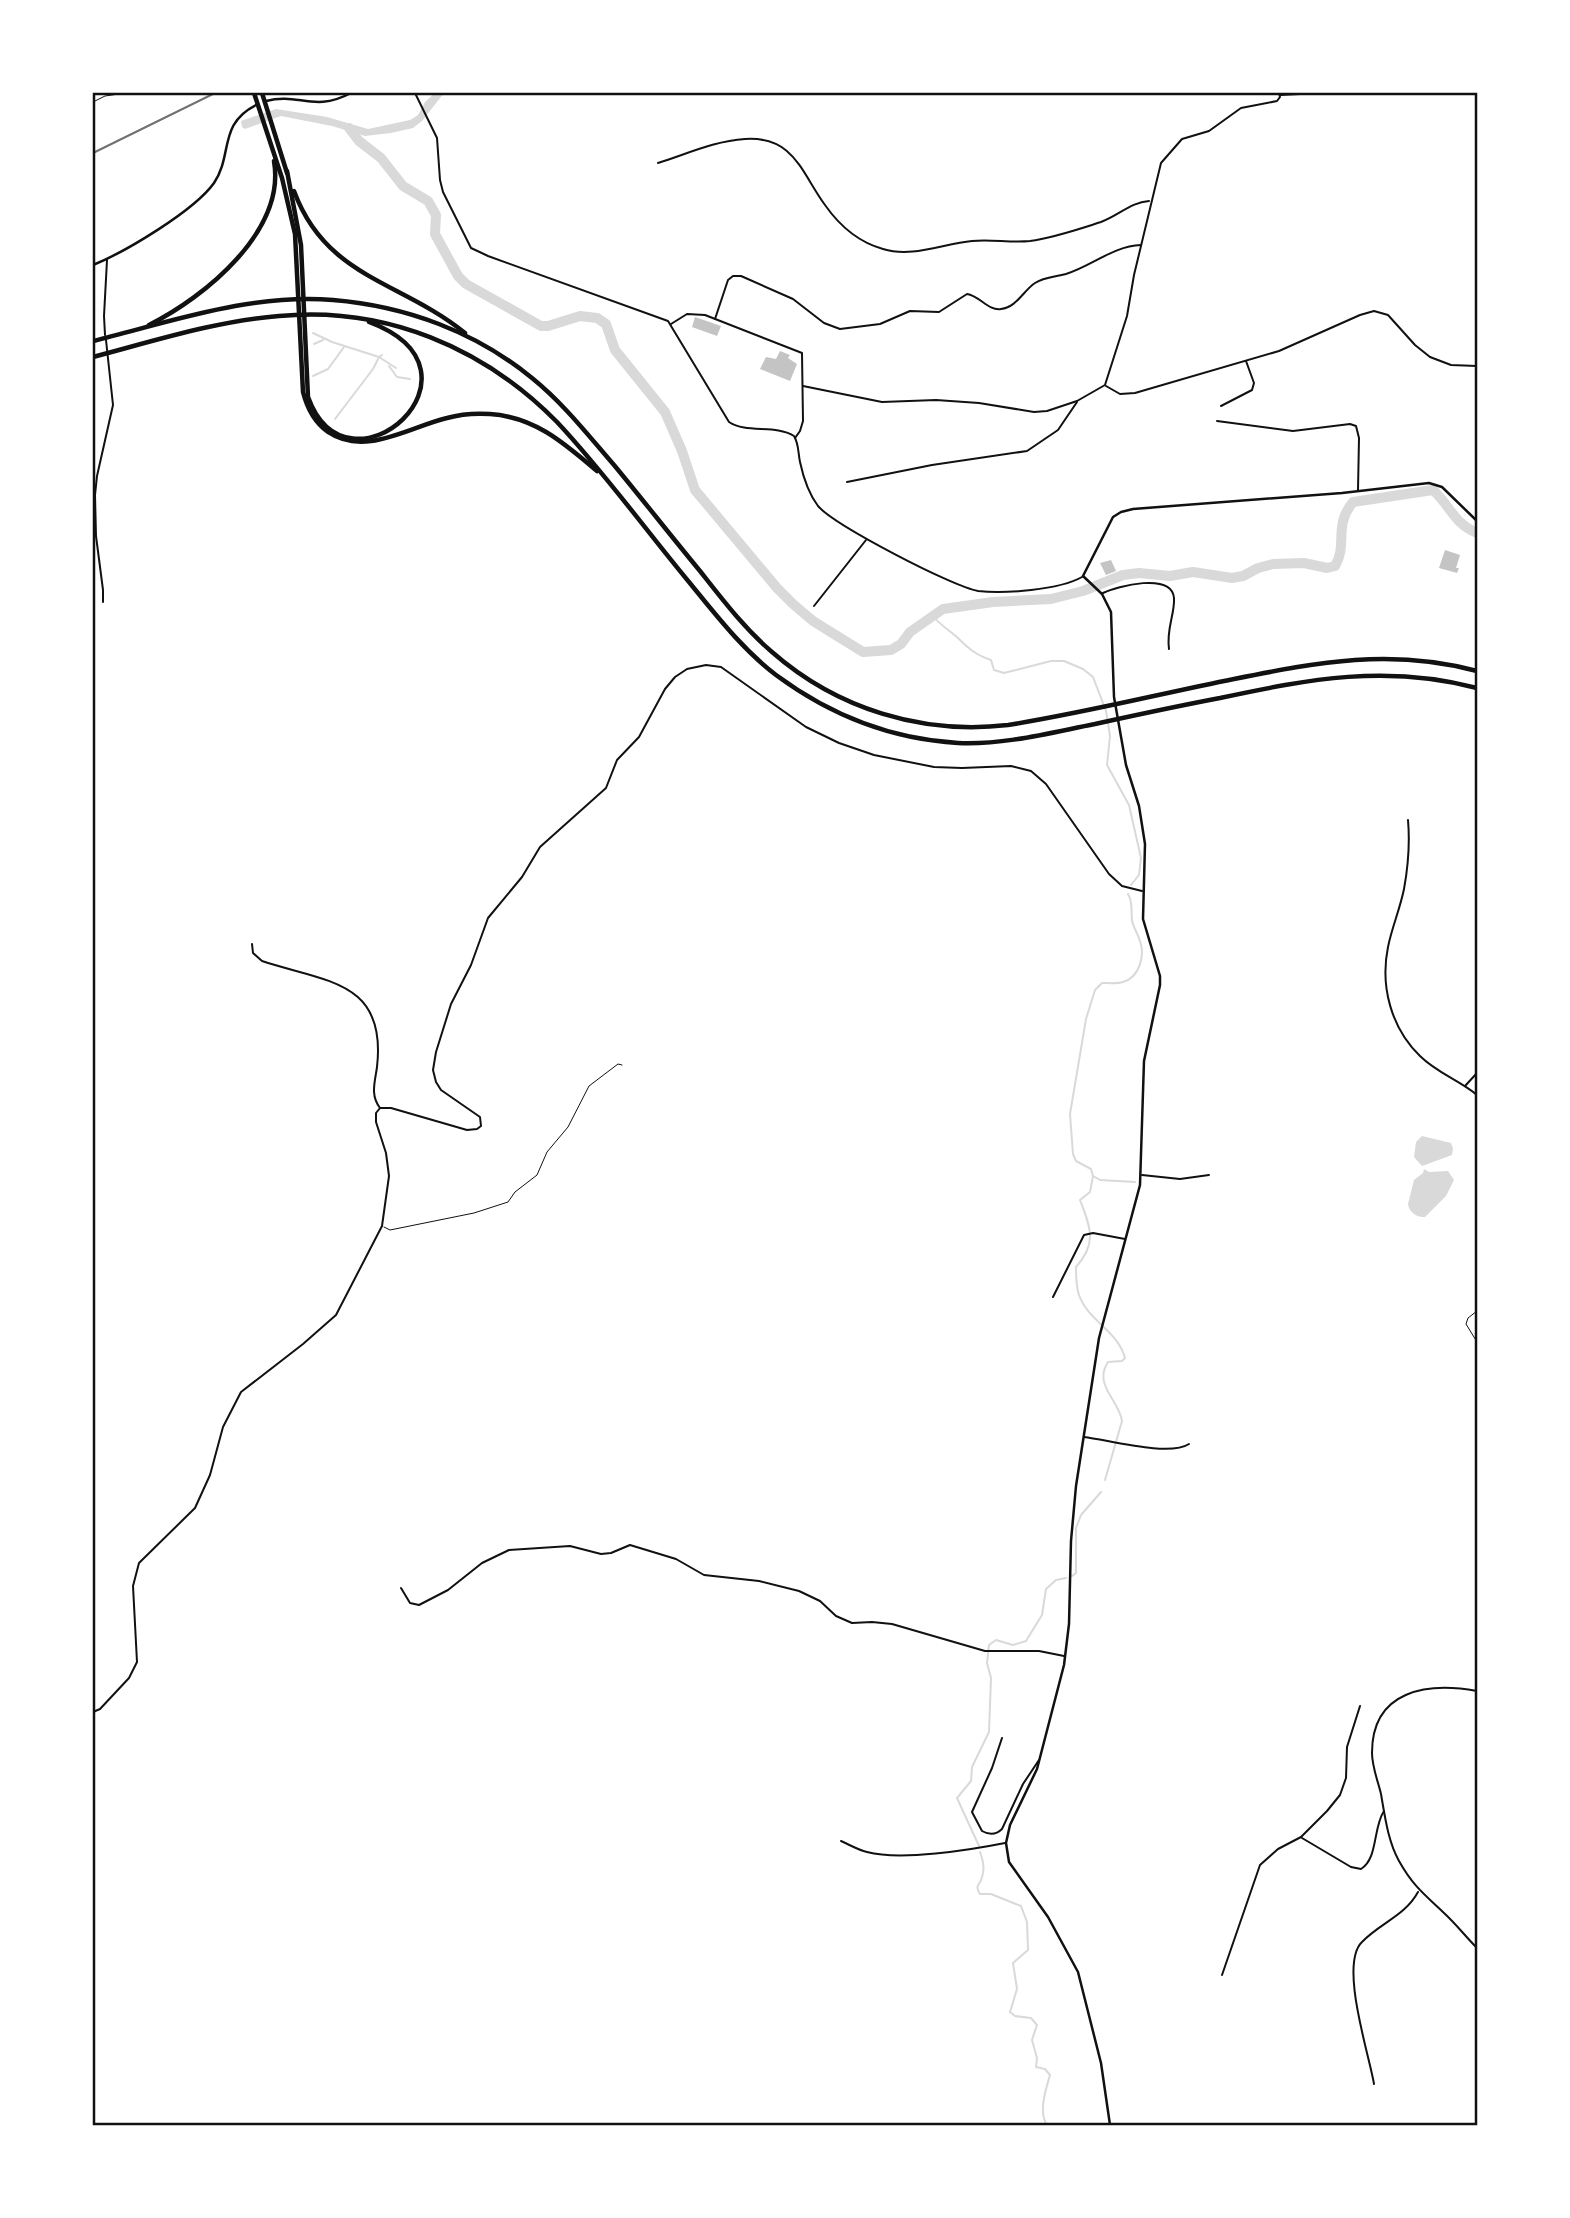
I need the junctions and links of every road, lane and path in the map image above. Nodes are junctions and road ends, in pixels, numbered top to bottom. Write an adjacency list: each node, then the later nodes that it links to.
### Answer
1 (127, 93): 8 (path)
2 (254, 93): 9 (highway)
3 (262, 93): 11 (highway)
4 (351, 93): 14 (street)
5 (415, 93): 18 (street)
6 (1320, 93): 7 (street)
7 (1280, 94): 12 (street)
8 (93, 102)
9 (271, 147): 19 (highway); 31 (highway)
10 (658, 163): 12 (street)
11 (287, 171): 16 (highway); 20 (highway)
12 (1150, 201): 13 (street)
13 (1142, 245): 17 (street); 25 (street)
14 (107, 259): 15 (street); 38 (street)
15 (93, 265)
16 (358, 318): 22 (highway); 31 (highway)
17 (715, 319): 18 (street); 26 (street)
18 (671, 324): 30 (street)
19 (139, 329): 20 (highway); 21 (highway)
20 (471, 338): 41 (highway)
21 (93, 341)
22 (93, 357)
23 (1246, 360): 24 (street); 25 (street); 28 (street)
24 (1477, 366)
25 (1105, 385): 27 (street)
26 (803, 386): 27 (street); 30 (street)
27 (1077, 401): 32 (street)
28 (1221, 407)
29 (1217, 421): 33 (street)
30 (795, 438): 35 (street)
31 (606, 479): 42 (highway)
32 (847, 482)
33 (1358, 491): 34 (street); 36 (street)
34 (1477, 522)
35 (866, 539): 36 (street); 39 (street)
36 (1083, 576): 37 (street)
37 (1101, 592): 40 (street); 44 (street)
38 (103, 602)
39 (814, 606)
40 (1169, 649)
41 (1477, 671)
42 (1477, 688)
43 (1408, 820): 48 (street)
44 (1143, 891): 50 (street); 53 (street)
45 (251, 944): 50 (street)
46 (622, 1065): 55 (lane)
47 (1477, 1073): 48 (street)
48 (1465, 1086): 49 (street)
49 (1477, 1095)
50 (380, 1108): 55 (street)
51 (93, 1136): 52 (street)
52 (93, 1147)
53 (1141, 1175): 54 (street); 56 (street)
54 (1209, 1175)
55 (382, 1226): 66 (street)
56 (1126, 1239): 57 (street); 60 (street)
57 (1053, 1297)
58 (1477, 1311): 59 (lane)
59 (1477, 1342)
60 (1083, 1437): 61 (street); 63 (street)
61 (1189, 1444)
62 (401, 1588): 63 (street)
63 (1065, 1657): 68 (street)
64 (1477, 1692): 69 (street)
65 (1360, 1706): 70 (street)
66 (93, 1712)
67 (1002, 1738): 68 (street)
68 (1040, 1759): 72 (street)
69 (1384, 1810): 70 (street); 73 (street)
70 (1301, 1837): 75 (street)
71 (841, 1841): 72 (street)
72 (1006, 1843): 77 (street)
73 (1419, 1892): 74 (street); 76 (street)
74 (1477, 1948)
75 (1222, 1975)
76 (1374, 2084)
77 (1110, 2125)

